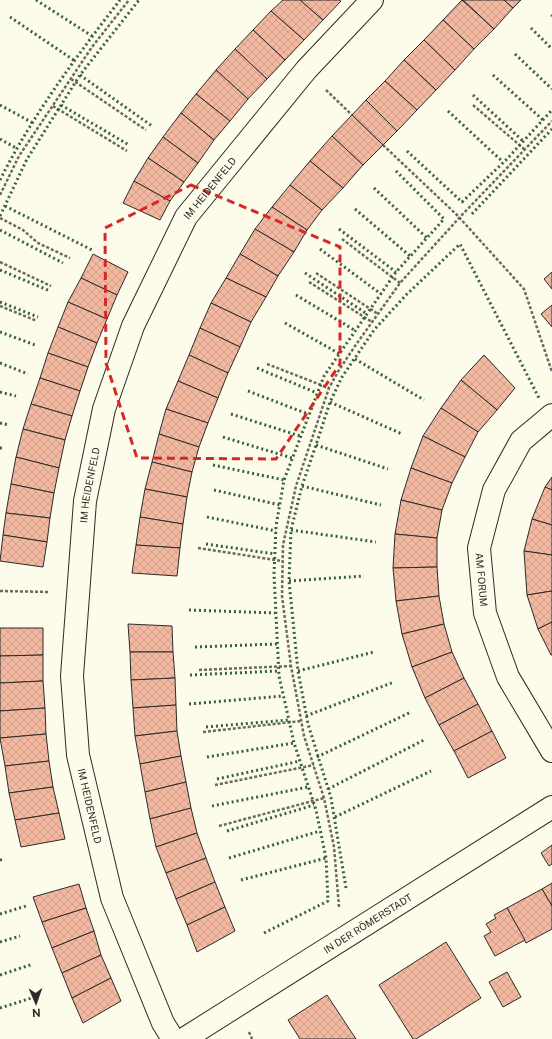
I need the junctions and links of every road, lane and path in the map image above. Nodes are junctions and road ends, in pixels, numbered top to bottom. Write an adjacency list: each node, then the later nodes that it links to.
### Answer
1 (129, 0): 4 (path)
2 (372, 0): 3 (street, IM HEIDENFELD)
3 (306, 70): 7 (path); 34 (street, IM HEIDENFELD)
4 (71, 79): 6 (path); 9 (path)
5 (473, 105): 11 (path)
6 (53, 106): 12 (path); 13 (path)
7 (352, 115)
8 (552, 120): 11 (path)
9 (146, 130)
10 (383, 145): 14 (path)
11 (524, 150): 14 (path)
12 (127, 151)
13 (0, 195)
14 (460, 217): 21 (path); 28 (path)
15 (0, 218): 17 (path)
16 (342, 239): 21 (path)
17 (70, 258)
18 (0, 262): 22 (path)
19 (316, 273): 24 (path)
20 (309, 282): 26 (path)
21 (400, 283): 24 (path)
22 (51, 286)
23 (0, 306): 25 (path)
24 (378, 314): 26 (path)
25 (37, 322)
26 (372, 322): 29 (path)
27 (267, 364): 29 (path)
28 (552, 372)
29 (330, 388): 32 (path)
30 (552, 415): 39 (street, AM FORUM)
31 (198, 548): 32 (path)
32 (283, 561): 35 (path)
33 (0, 591): 34 (path)
34 (77, 592): 47 (street, IM HEIDENFELD)
35 (291, 666): 36 (path); 37 (path)
36 (199, 670)
37 (301, 721): 38 (path); 40 (path)
38 (203, 732)
39 (552, 751)
40 (314, 765): 41 (path); 42 (path)
41 (215, 785)
42 (324, 798): 44 (path); 45 (path)
43 (552, 807): 48 (street, IN DER RÖMERSTADT)
44 (219, 826)
45 (339, 910)
46 (248, 1032): 49 (path)
47 (173, 1039)
48 (184, 1039)
49 (252, 1039)

